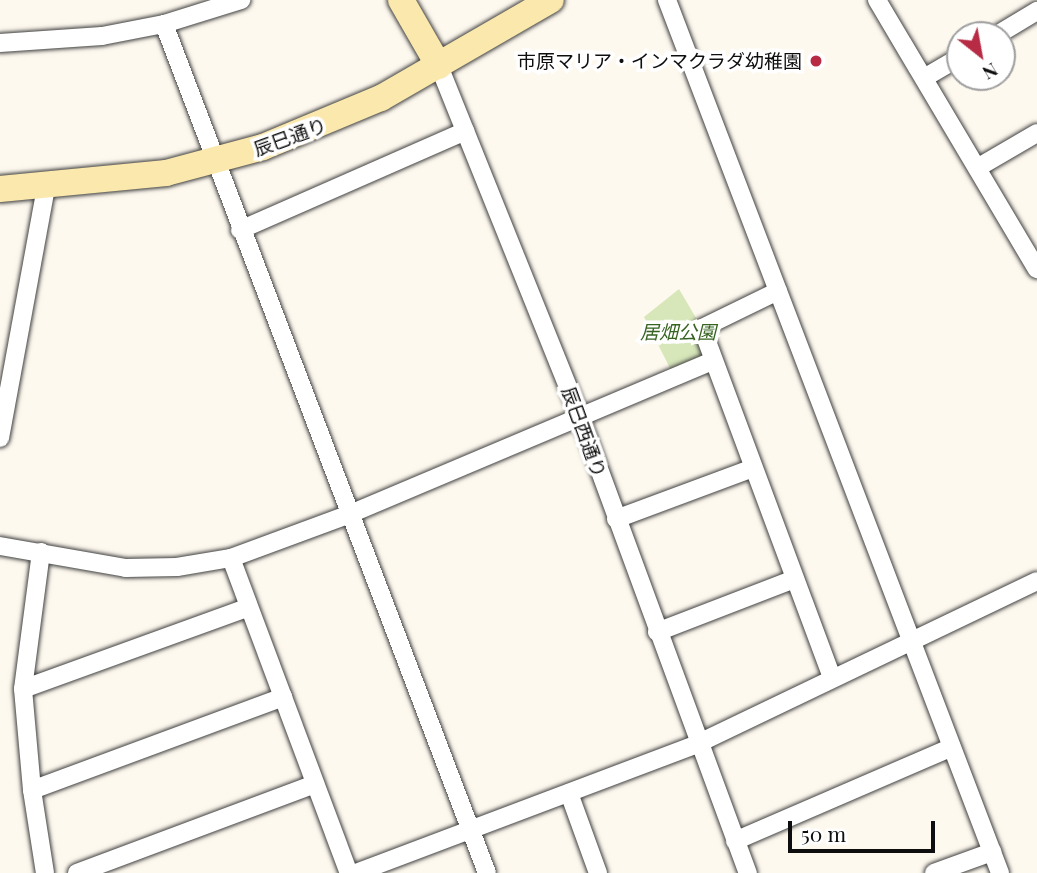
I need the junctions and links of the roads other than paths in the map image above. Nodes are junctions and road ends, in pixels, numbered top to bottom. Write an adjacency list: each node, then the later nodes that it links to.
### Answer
1 (241, 0): 7 (street)
2 (401, 0): 11 (street, 辰巳西通り)
3 (551, 0): 11 (street, 辰巳通り)
4 (667, 0): 21 (street)
5 (877, 0): 12 (street)
6 (1037, 11): 8 (street)
7 (164, 24): 9 (street); 15 (street)
8 (1016, 24)
9 (0, 43)
10 (946, 65): 12 (street)
11 (439, 66): 13 (street, 辰巳西通り); 15 (street, 辰巳通り)
12 (924, 78): 16 (street)
13 (465, 131): 19 (street); 23 (street, 辰巳西通り)
14 (1037, 134): 16 (street)
15 (215, 161): 17 (street, 辰巳通り); 19 (street)
16 (977, 168): 20 (street)
17 (46, 187): 18 (street, 辰巳通り); 24 (street)
18 (0, 189)
19 (240, 230): 26 (street)
20 (1036, 265)
21 (778, 291): 22 (street); 35 (street)
22 (713, 362): 23 (street); 25 (street)
23 (580, 417): 26 (street); 27 (street, 辰巳西通り)
24 (0, 438)
25 (753, 468): 27 (street); 31 (street)
26 (350, 514): 30 (street); 44 (street)
27 (616, 519): 34 (street, 辰巳西通り)
28 (0, 546): 29 (street)
29 (41, 552): 30 (street); 37 (street)
30 (230, 558): 33 (street)
31 (794, 579): 34 (street); 36 (street)
32 (1037, 581): 35 (street)
33 (249, 607): 37 (street); 38 (street)
34 (657, 632): 39 (street, 辰巳西通り)
35 (911, 640): 36 (street); 40 (street)
36 (832, 678): 39 (street)
37 (23, 689): 42 (street)
38 (283, 697): 41 (street); 42 (street)
39 (697, 744): 43 (street); 45 (street, 辰巳西通り)
40 (952, 747): 45 (street); 46 (street)
41 (316, 784): 49 (street); 50 (street)
42 (32, 790): 48 (street)
43 (569, 793): 44 (street); 53 (street)
44 (471, 830): 51 (street); 52 (street)
45 (735, 841): 47 (street, 辰巳西通り)
46 (992, 852): 54 (street); 55 (street)
47 (745, 872)
48 (45, 873)
49 (77, 873)
50 (349, 873)
51 (356, 873)
52 (487, 873)
53 (598, 873)
54 (934, 873)
55 (1000, 873)

